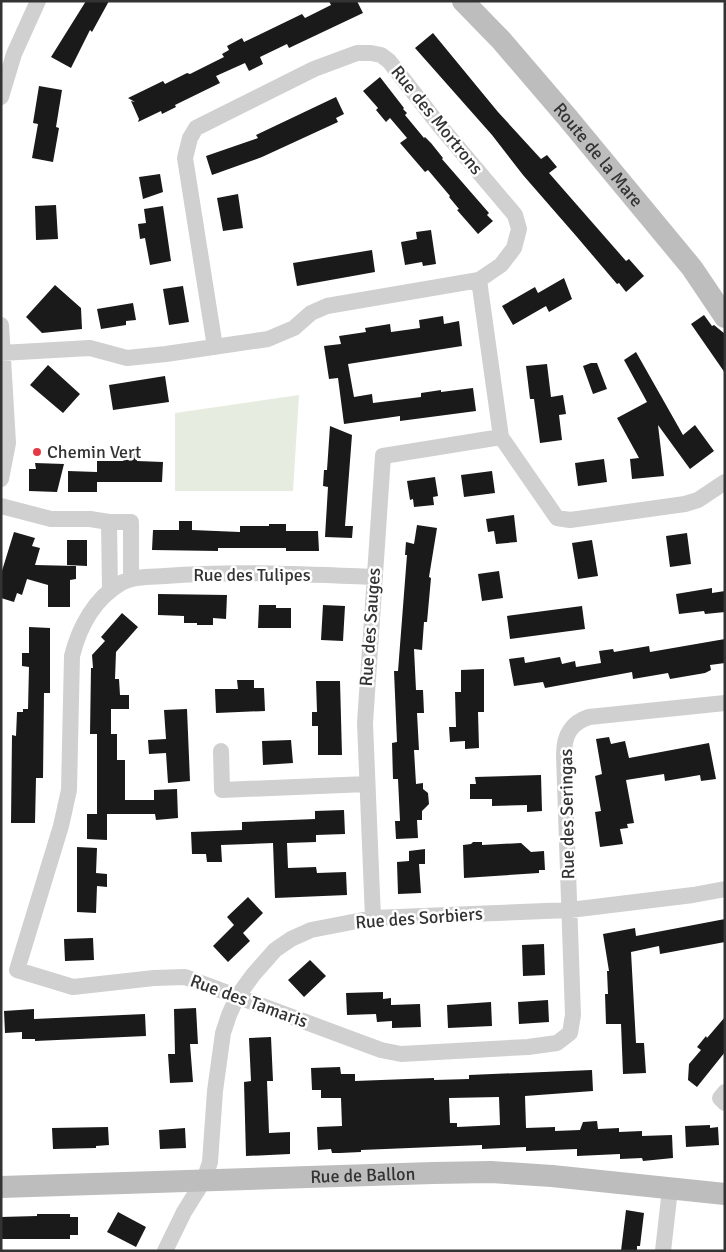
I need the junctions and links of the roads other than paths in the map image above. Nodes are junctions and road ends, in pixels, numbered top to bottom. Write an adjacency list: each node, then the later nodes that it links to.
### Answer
1 (38, 1): 3 (street)
2 (463, 1): 5 (street, Route de la Mare)
3 (1, 97)
4 (479, 280): 7 (street, Rue des Mortrons); 7 (street, Rue des Mortrons); 9 (street)
5 (725, 317)
6 (1, 325): 8 (street)
7 (215, 346): 8 (street, Rue des Mortrons)
8 (2, 353): 10 (street)
9 (501, 437): 11 (street); 14 (street, Rue des Sauges)
10 (1, 479)
11 (725, 482)
12 (1, 506): 13 (street)
13 (110, 522): 15 (street); 16 (street)
14 (374, 577): 15 (street, Rue des Tulipes); 19 (street, Rue des Sauges)
15 (131, 578): 16 (street, Rue des Tulipes)
16 (110, 590): 23 (street, Rue des Tamaris)
17 (725, 702): 21 (street, Rue des Seringas)
18 (221, 751): 19 (street)
19 (367, 784): 22 (street, Rue des Sauges)
20 (725, 889): 21 (street, Rue des Sorbiers)
21 (570, 910): 22 (street, Rue des Sorbiers); 23 (street, Rue des Tamaris)
22 (373, 918): 23 (street, Rue des Sorbiers)
23 (237, 997): 26 (street, Rue des Sorbiers)
24 (725, 1092): 25 (street)
25 (725, 1103)
26 (204, 1180): 27 (street, Rue de Ballon); 28 (street, Rue de Ballon); 30 (street, Rue des Sorbiers)
27 (1, 1187)
28 (670, 1189): 29 (street, Rue de Ballon); 31 (street)
29 (725, 1194)
30 (165, 1251)
31 (663, 1251)

